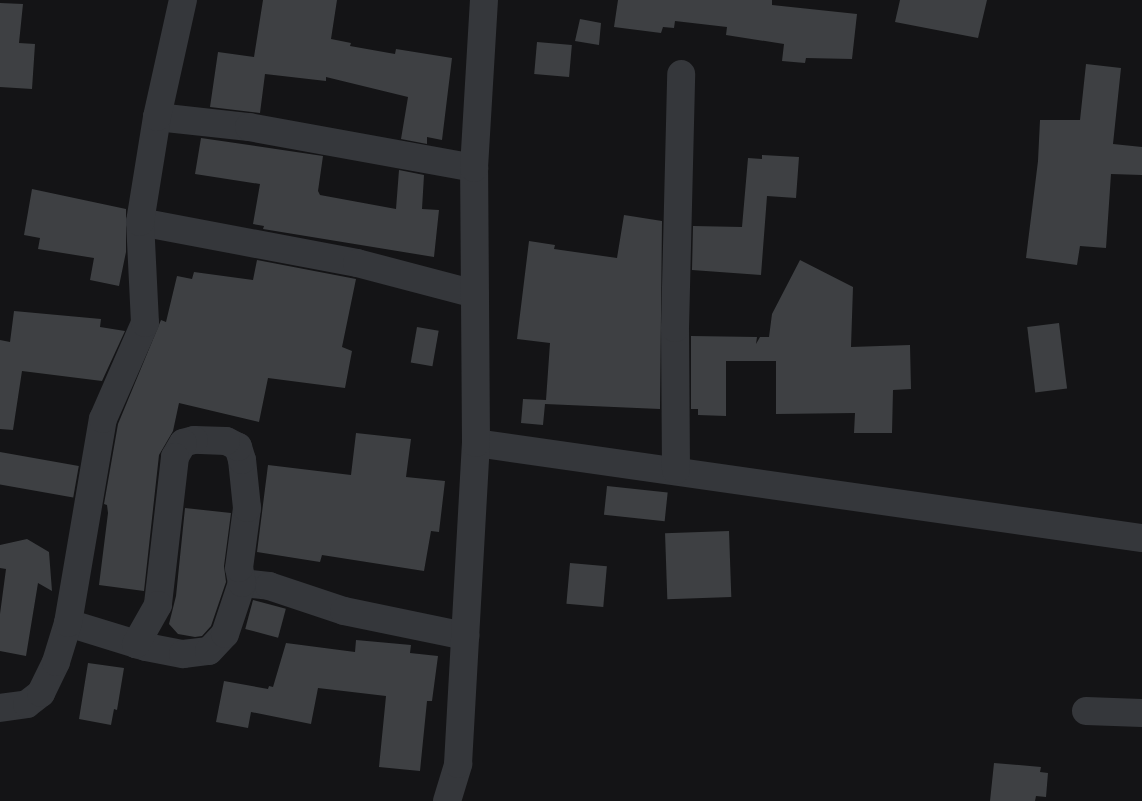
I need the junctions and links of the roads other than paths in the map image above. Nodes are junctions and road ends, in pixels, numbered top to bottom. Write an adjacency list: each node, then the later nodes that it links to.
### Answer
1 (183, 0): 4 (street)
2 (484, 0): 5 (street)
3 (681, 74): 9 (street)
4 (157, 118): 5 (street); 6 (street)
5 (474, 168): 7 (street)
6 (140, 222): 7 (street); 12 (street)
7 (475, 294): 8 (street)
8 (476, 443): 9 (street); 13 (street)
9 (676, 470): 10 (street)
10 (1142, 538)
11 (242, 583): 13 (street); 14 (street); 14 (street)
12 (68, 622): 14 (street); 15 (street)
13 (465, 636): 18 (street)
14 (136, 644)
15 (0, 708)
16 (1086, 710): 17 (street)
17 (1142, 713)
18 (447, 801)

